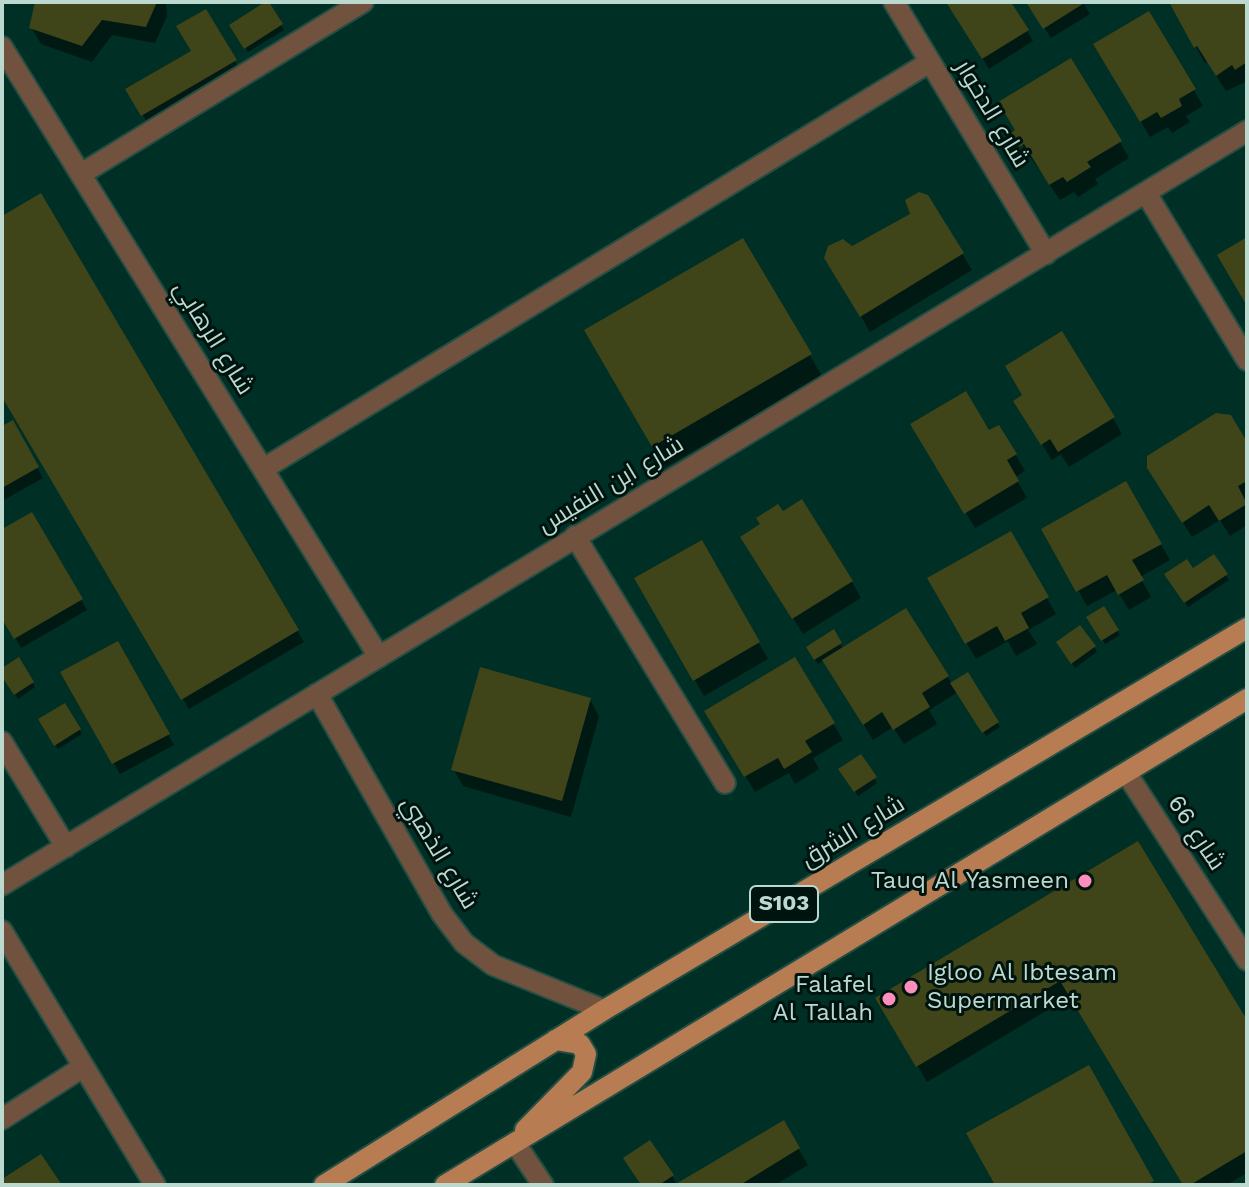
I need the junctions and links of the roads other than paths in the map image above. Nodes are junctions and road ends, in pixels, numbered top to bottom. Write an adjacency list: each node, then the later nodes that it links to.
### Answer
1 (363, 2): 6 (street)
2 (894, 2): 4 (street, شارع الدخوار)
3 (2, 47): 6 (street, شارع الرهابي)
4 (930, 62): 8 (street, شارع الدخوار); 10 (street)
5 (1247, 131): 7 (street, شارع ابن النفيس)
6 (81, 174): 10 (street, شارع الرهابي)
7 (1146, 193): 8 (street, شارع ابن النفيس); 9 (street)
8 (1046, 254): 11 (street, شارع ابن النفيس)
9 (1247, 360)
10 (263, 469): 13 (street, شارع الرهابي)
11 (575, 536): 13 (street, شارع ابن النفيس); 18 (street)
12 (1247, 628): 23 (main road, شارع الشرق / S103)
13 (379, 657): 14 (street, شارع ابن النفيس)
14 (317, 694): 19 (street, شارع ابن النفيس); 23 (street, شارع الذهبي)
15 (1247, 699): 17 (main road, S103)
16 (2, 742): 19 (street)
17 (1127, 774): 22 (street, شارع 66); 27 (main road, S103)
18 (725, 783)
19 (66, 847): 20 (street, شارع ابن النفيس)
20 (2, 885)
21 (2, 931): 25 (street)
22 (1247, 960)
23 (604, 1010): 24 (main road, شارع الشرق / S103)
24 (555, 1040): 27 (main road); 29 (main road, شارع الشرق / S103)
25 (83, 1067): 26 (street); 28 (street)
26 (2, 1119)
27 (515, 1143): 30 (main road, S103); 31 (street)
28 (155, 1185)
29 (324, 1185)
30 (445, 1185)
31 (543, 1185)

